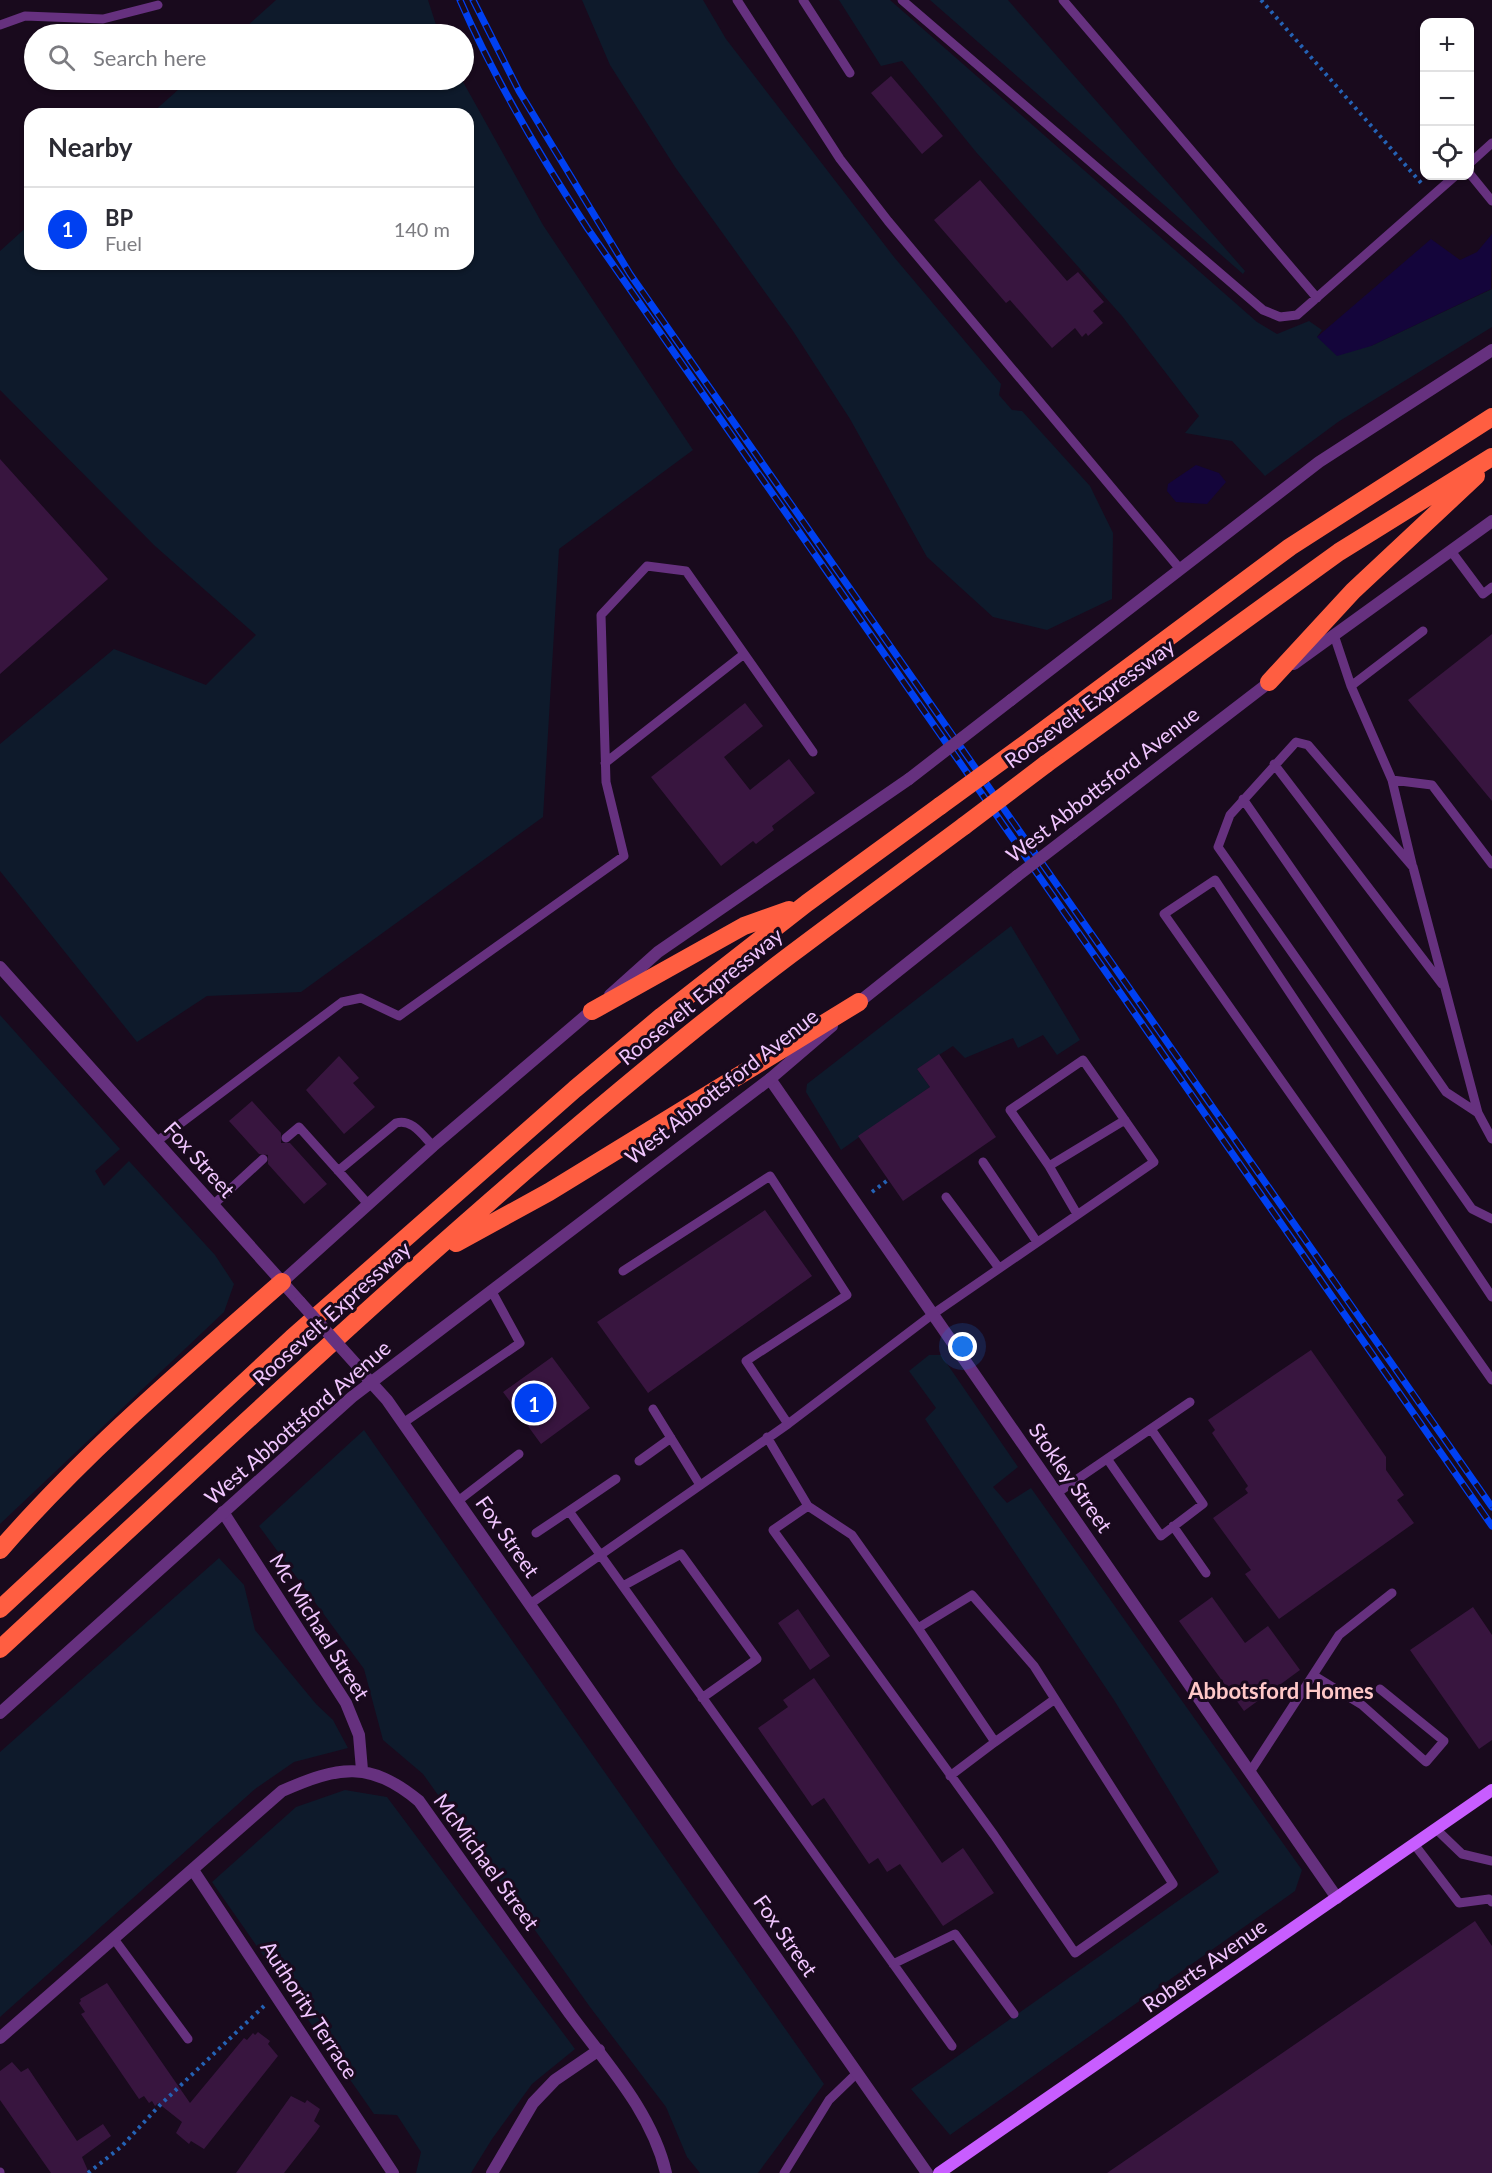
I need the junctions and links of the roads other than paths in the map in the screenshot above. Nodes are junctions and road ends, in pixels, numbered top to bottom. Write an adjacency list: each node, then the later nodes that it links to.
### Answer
1 (737, 0): 19 (lane)
2 (803, 0): 7 (lane)
3 (902, 0): 13 (lane)
4 (1063, 0): 13 (lane)
5 (158, 5): 6 (lane)
6 (0, 25)
7 (850, 73)
8 (1492, 143): 9 (lane)
9 (1474, 159)
10 (1474, 179): 12 (lane)
11 (1450, 180): 13 (lane)
12 (1492, 201)
13 (1317, 298)
14 (1492, 350): 19 (street)
15 (1492, 417): 33 (highway, Roosevelt Expressway, bridge)
16 (1492, 459): 24 (highway); 55 (highway, Roosevelt Expressway, bridge)
17 (1492, 521): 18 (street, West Abbottsford Avenue)
18 (1451, 551): 20 (lane); 22 (street, West Abbottsford Avenue)
19 (1180, 569): 37 (street, bridge)
20 (1492, 587)
21 (1423, 631): 25 (lane)
22 (1334, 635): 24 (street, West Abbottsford Avenue); 25 (lane)
23 (744, 654): 26 (lane); 27 (lane); 27 (lane)
24 (1269, 682): 36 (street, West Abbottsford Avenue, bridge)
25 (1351, 686): 29 (lane)
26 (813, 752)
27 (605, 764): 43 (lane)
28 (1274, 764): 30 (lane); 32 (lane); 35 (lane)
29 (1392, 780): 31 (lane); 32 (lane)
30 (1243, 799): 39 (lane); 53 (lane)
31 (1492, 864)
32 (1413, 867): 35 (lane)
33 (807, 903): 37 (highway); 89 (highway, Roosevelt Expressway)
34 (0, 967): 43 (street, Fox Street)
35 (1444, 987): 39 (lane)
36 (859, 1002): 38 (street, West Abbottsford Avenue); 55 (highway)
37 (592, 1011): 44 (street)
38 (770, 1079): 59 (street, West Abbottsford Avenue); 61 (street, Stokley Street)
39 (1478, 1113): 42 (lane)
40 (1125, 1120): 47 (lane); 47 (lane); 52 (lane)
41 (286, 1138): 48 (lane)
42 (1492, 1139)
43 (156, 1142): 51 (street, Fox Street)
44 (433, 1146): 48 (lane); 50 (street)
45 (263, 1159): 51 (lane)
46 (983, 1162): 54 (lane)
47 (1049, 1166): 52 (lane)
48 (338, 1171): 50 (lane)
49 (946, 1197): 56 (lane)
50 (368, 1204): 58 (street)
51 (213, 1205): 58 (street, Fox Street)
52 (1077, 1214): 54 (lane)
53 (1492, 1219)
54 (1037, 1242): 56 (lane)
55 (426, 1260): 91 (highway, Roosevelt Expressway)
56 (999, 1268): 61 (lane)
57 (623, 1271): 67 (lane)
58 (282, 1282): 62 (street, Fox Street, bridge); 83 (highway)
59 (491, 1290): 62 (street, West Abbottsford Avenue); 66 (lane)
60 (1492, 1297): 63 (lane)
61 (933, 1314): 67 (lane); 76 (street, Stokley Street)
62 (367, 1377): 66 (street, Fox Street); 80 (street, West Abbottsford Avenue)
63 (1492, 1380)
64 (1191, 1402): 68 (lane)
65 (653, 1409): 70 (lane)
66 (403, 1423): 77 (street, Fox Street)
67 (788, 1424): 69 (lane)
68 (1151, 1429): 72 (lane); 81 (lane)
69 (767, 1437): 75 (lane); 78 (lane)
70 (671, 1438): 73 (lane); 75 (lane)
71 (519, 1454): 77 (lane)
72 (1108, 1460): 76 (lane); 81 (lane)
73 (639, 1461)
74 (616, 1479): 79 (lane)
75 (700, 1485): 84 (lane)
76 (1057, 1494): 99 (street, Stokley Street)
77 (458, 1501): 88 (street, Fox Street)
78 (808, 1506): 90 (lane); 100 (lane)
79 (569, 1511): 82 (lane); 84 (lane)
80 (224, 1512): 96 (street, West Abbottsford Avenue); 98 (street, Mc Michael Street)
81 (1173, 1526): 85 (lane)
82 (536, 1533)
83 (0, 1550)
84 (599, 1555): 86 (lane); 88 (lane)
85 (1206, 1573)
86 (623, 1586): 94 (lane); 94 (lane)
87 (1392, 1593): 92 (lane)
88 (530, 1604): 115 (street, Fox Street)
89 (0, 1610)
90 (918, 1628): 95 (lane); 97 (lane)
91 (0, 1649)
92 (1313, 1675): 93 (lane); 99 (lane)
93 (1380, 1689)
94 (702, 1698): 109 (lane)
95 (1055, 1699): 97 (lane); 100 (lane)
96 (0, 1713)
97 (995, 1742): 100 (lane)
98 (362, 1770): 105 (street, McMichael Street); 114 (street, McMichael Street)
99 (1250, 1772): 106 (street, Stokley Street)
100 (950, 1776)
101 (1492, 1790): 102 (main road, Roberts Avenue)
102 (1436, 1829): 103 (main road, Roberts Avenue); 104 (lane)
103 (1414, 1844): 106 (main road, Roberts Avenue); 107 (lane)
104 (1492, 1861)
105 (193, 1870): 108 (street, McMichael Street); 116 (street, Authority Terrace)
106 (1337, 1898): 121 (main road, Roberts Avenue)
107 (1492, 1902)
108 (114, 1939): 111 (street, McMichael Street); 112 (lane)
109 (893, 1964): 110 (lane); 113 (lane)
110 (1014, 2014)
111 (0, 2038)
112 (188, 2039)
113 (952, 2046)
114 (599, 2050): 117 (street); 118 (street, McMichael Street)
115 (857, 2073): 119 (lane); 120 (street, Fox Street)
116 (393, 2173)
117 (492, 2173)
118 (666, 2173)
119 (784, 2173)
120 (927, 2173)
121 (939, 2173)

